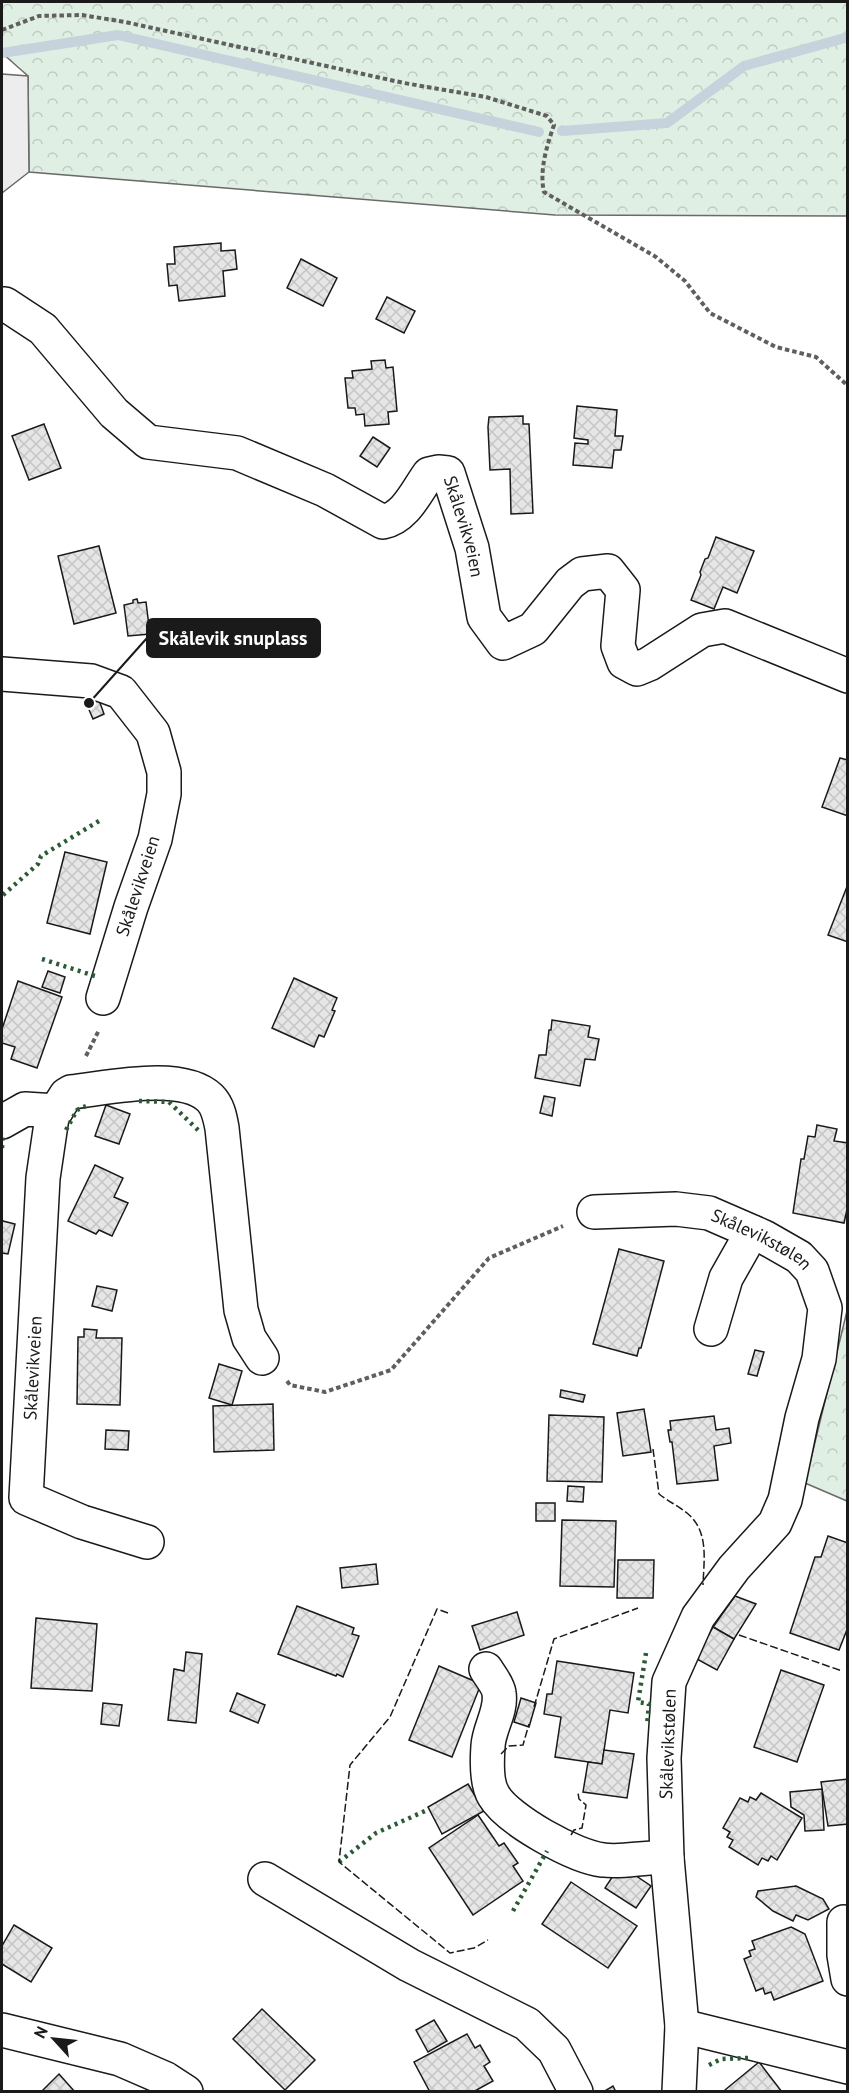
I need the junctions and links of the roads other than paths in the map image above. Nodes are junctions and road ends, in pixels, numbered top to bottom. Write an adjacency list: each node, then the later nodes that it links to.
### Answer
1 (2, 304): 3 (street, Skålevikveien)
2 (2, 674): 4 (street, Skålevikveien)
3 (848, 676)
4 (103, 998)
5 (64, 1101): 6 (street); 10 (street); 11 (street, Skålevikveien)
6 (2, 1122)
7 (594, 1212): 8 (street, Skålevikstølen)
8 (752, 1232): 9 (street); 13 (street, Skålevikstølen)
9 (711, 1329)
10 (262, 1358)
11 (147, 1542)
12 (486, 1669): 13 (street)
13 (667, 1858): 17 (street, Skålevikstølen)
14 (265, 1880): 21 (street)
15 (844, 1922): 16 (street)
16 (848, 1979)
17 (682, 2026): 19 (street); 22 (street, Skålevikstølen)
18 (2, 2031): 20 (street)
19 (848, 2067)
20 (186, 2091)
21 (576, 2091)
22 (679, 2091)

